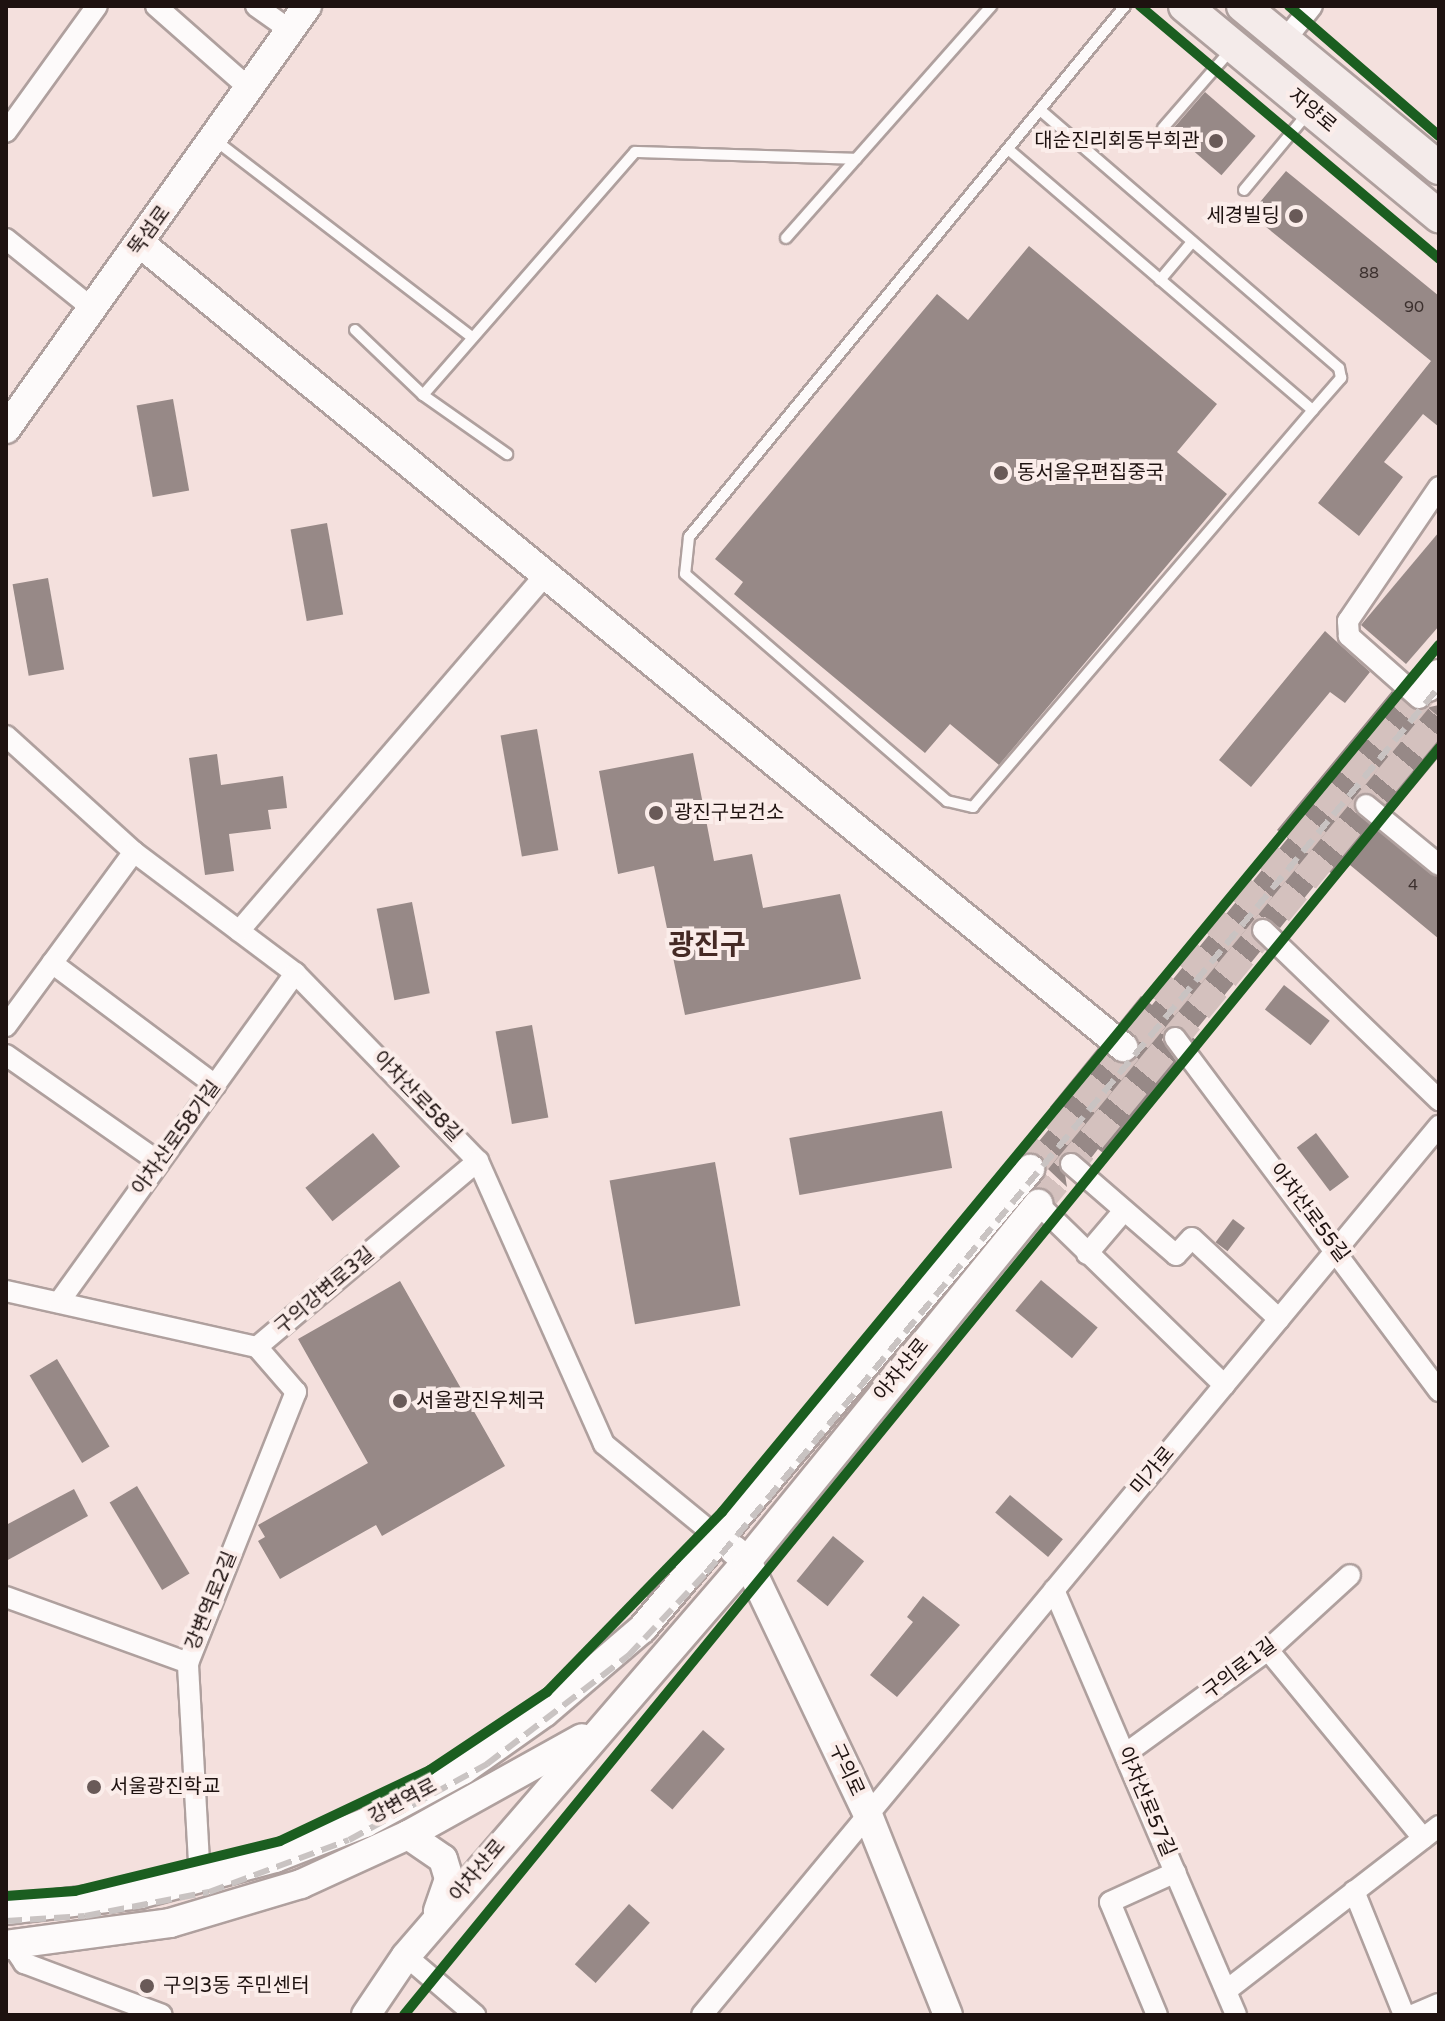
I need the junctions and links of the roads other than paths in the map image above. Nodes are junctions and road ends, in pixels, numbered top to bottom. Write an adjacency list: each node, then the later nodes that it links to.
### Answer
1 (97, 6): 17 (street)
2 (156, 6): 13 (street)
3 (256, 6): 10 (street)
4 (307, 6): 10 (main road, 뚝섬로)
5 (991, 6): 20 (lane)
6 (1125, 6): 14 (lane)
7 (1185, 6): 12 (main road, 자양로)
8 (1243, 6): 11 (main road, 자양로)
9 (1312, 6): 11 (street)
10 (291, 31): 13 (main road, 뚝섬로)
11 (1285, 40): 21 (main road, 자양로)
12 (1234, 47): 15 (main road, 자양로); 16 (lane)
13 (250, 89): 18 (main road, 뚝섬로)
14 (1040, 110): 19 (lane); 26 (lane)
15 (1311, 110): 22 (lane); 23 (main road, 자양로)
16 (1163, 128)
17 (6, 132)
18 (215, 140): 27 (main road, 뚝섬로); 31 (lane)
19 (1008, 149): 28 (lane); 33 (lane)
20 (856, 159): 24 (lane); 31 (lane)
21 (1439, 168)
22 (1244, 190)
23 (1439, 216)
24 (786, 238)
25 (6, 239): 29 (street)
26 (1192, 242): 28 (lane); 33 (lane)
27 (141, 244): 29 (main road, 뚝섬로); 37 (main road)
28 (1160, 280): 33 (lane)
29 (93, 309): 34 (main road, 뚝섬로)
30 (355, 330): 32 (lane)
31 (472, 337): 32 (lane)
32 (423, 395): 35 (lane)
33 (1313, 410)
34 (6, 429)
35 (507, 454)
36 (1439, 487): 38 (street)
37 (544, 576): 44 (street); 49 (main road)
38 (1423, 686)
39 (6, 736): 41 (street, 아차산로58길)
40 (1366, 805): 42 (street)
41 (134, 852): 44 (street, 아차산로58길); 45 (street)
42 (1439, 865)
43 (1263, 930): 52 (street)
44 (239, 931): 46 (street, 아차산로58길)
45 (52, 963): 47 (street); 51 (street)
46 (295, 973): 51 (street, 아차산로58가길); 54 (street, 아차산로58길)
47 (6, 1026)
48 (1175, 1038): 62 (street, 아차산로55길)
49 (1120, 1044)
50 (6, 1055): 55 (street)
51 (215, 1085): 55 (street, 아차산로58가길)
52 (1439, 1100)
53 (1439, 1126): 62 (street, 미가로)
54 (478, 1161): 67 (street, 구의강변로3길); 70 (street, 아차산로58길)
55 (159, 1162): 65 (street, 아차산로58가길)
56 (1025, 1162): 59 (main road, 아차산로)
57 (1071, 1164): 60 (street)
58 (1038, 1204): 61 (main road, 아차산로); 63 (street, 아차산로)
59 (995, 1212): 61 (main road); 70 (main road, 아차산로)
60 (1121, 1214): 63 (street); 66 (street)
61 (1018, 1228): 71 (main road, 아차산로)
62 (1337, 1249): 66 (street, 미가로); 69 (street, 아차산로55길)
63 (1087, 1254): 68 (street, 아차산로)
64 (6, 1291): 65 (street, 구의강변로3길)
65 (59, 1302): 67 (street, 구의강변로3길)
66 (1279, 1319): 68 (street, 미가로)
67 (257, 1347): 77 (street, 강변역로2길)
68 (1224, 1385): 73 (street, 미가로)
69 (1439, 1391)
70 (721, 1540): 71 (main road, 구의로); 75 (main road, 강변역로)
71 (747, 1561): 78 (main road, 아차산로); 80 (main road, 구의로)
72 (1350, 1575): 76 (street, 구의로1길)
73 (1054, 1590): 79 (street, 아차산로57길); 80 (street, 미가로)
74 (6, 1597): 77 (street)
75 (642, 1629): 78 (main road, 아차산로); 84 (main road, 강변역로)
76 (1268, 1650): 79 (street, 구의로1길); 81 (street)
77 (188, 1663): 84 (street, 강변역로2길)
78 (595, 1731): 82 (main road, 강변역로); 87 (main road, 아차산로)
79 (1125, 1754): 83 (street, 아차산로57길)
80 (868, 1815): 96 (street, 미가로); 97 (main road, 구의로)
81 (1434, 1832): 85 (street)
82 (408, 1835): 87 (main road); 88 (main road, 강변역로)
83 (1176, 1872): 90 (street, 아차산로57길); 98 (street)
84 (200, 1880): 86 (main road, 강변역로)
85 (1354, 1891): 90 (street); 100 (street)
86 (6, 1910)
87 (434, 1923): 89 (main road, 아차산로)
88 (9, 1945): 92 (street)
89 (406, 1956): 94 (main road, 아차산로); 95 (street)
90 (1227, 1990): 99 (street, 아차산로57길)
91 (1439, 2004): 101 (street)
92 (135, 2010): 93 (street)
93 (162, 2015)
94 (366, 2015)
95 (475, 2015)
96 (702, 2015)
97 (948, 2015)
98 (1157, 2015)
99 (1236, 2015)
100 (1404, 2015)
101 (1413, 2015)

